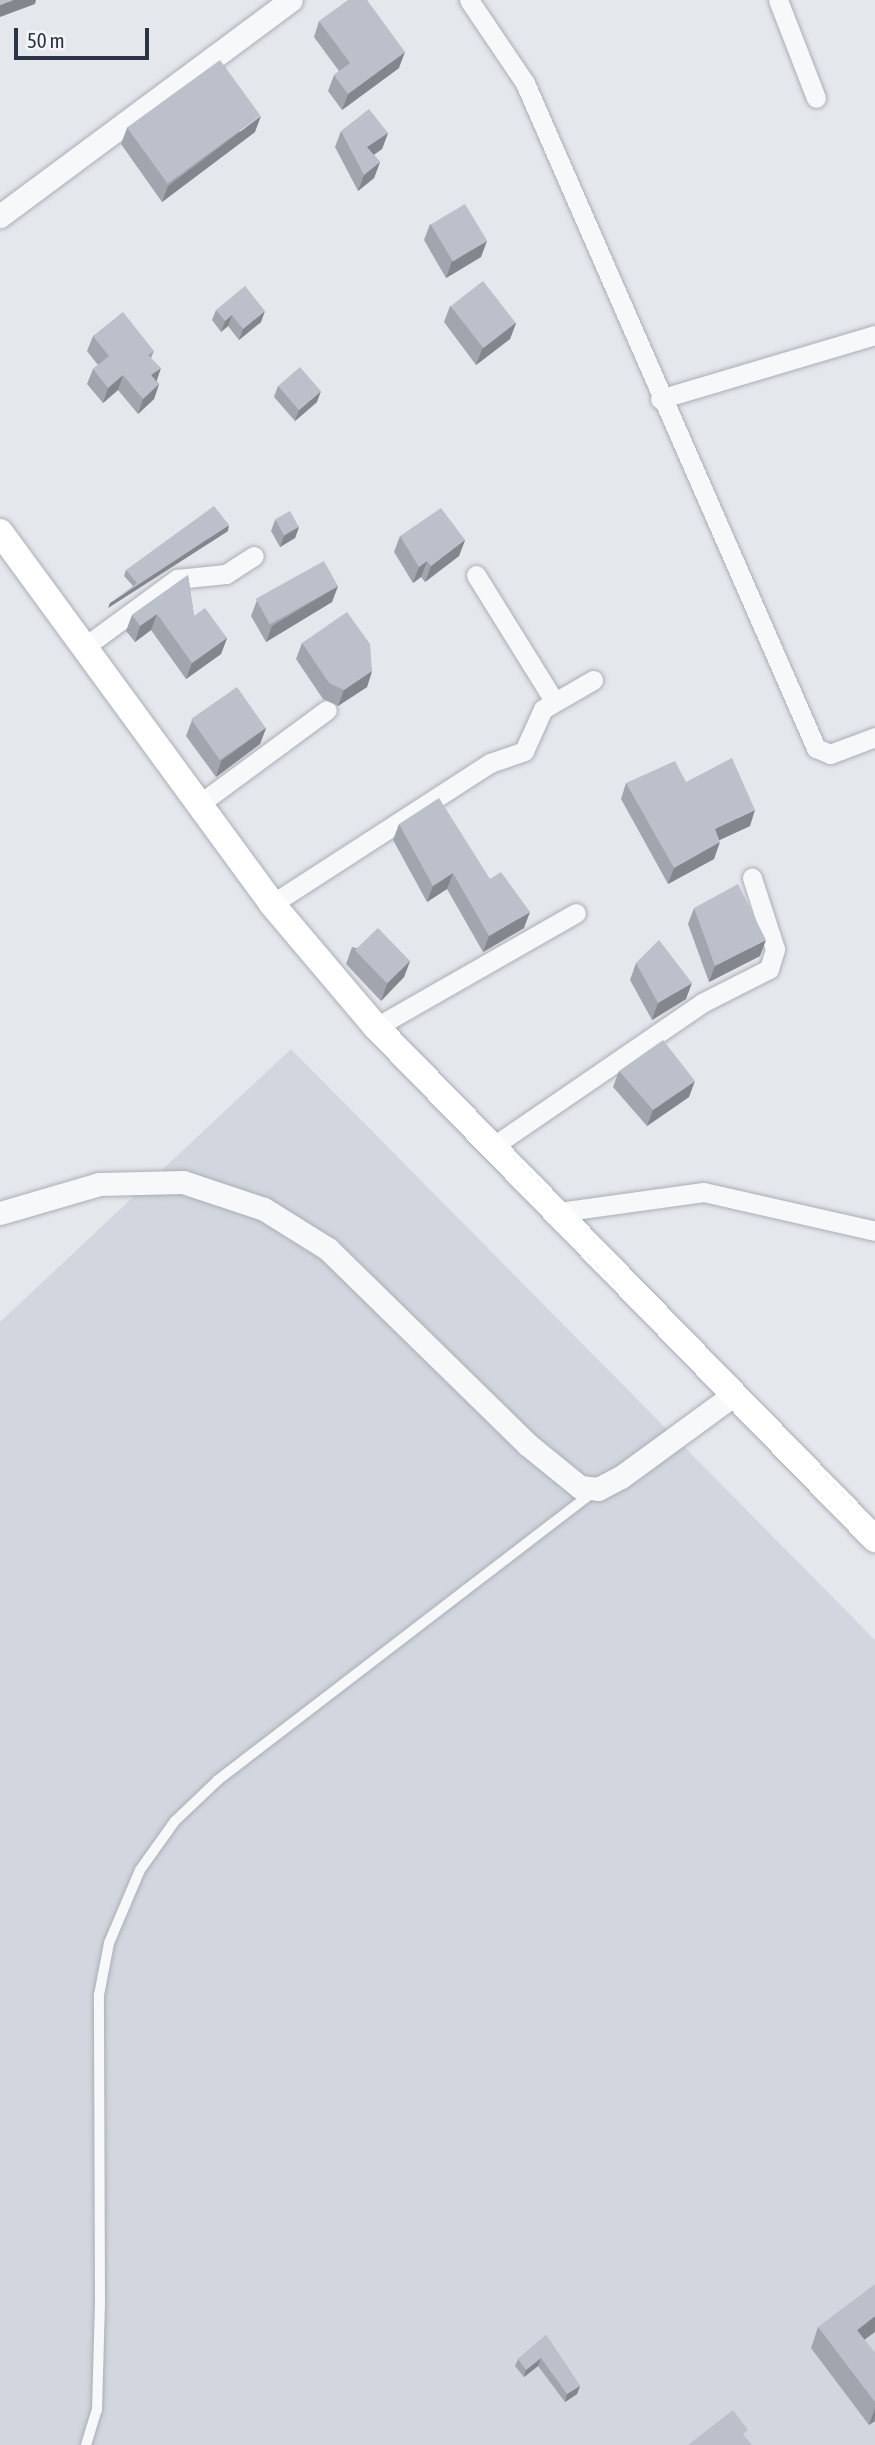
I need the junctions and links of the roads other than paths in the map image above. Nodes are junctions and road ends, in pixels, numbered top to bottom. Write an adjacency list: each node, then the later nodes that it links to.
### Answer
1 (291, 0): 5 (street)
2 (469, 0): 7 (street)
3 (778, 0): 4 (street)
4 (816, 98)
5 (0, 216)
6 (875, 335): 7 (street)
7 (660, 399): 15 (street)
8 (0, 532): 11 (main road)
9 (254, 556): 11 (street)
10 (476, 575): 13 (street)
11 (83, 648): 16 (main road)
12 (593, 680): 13 (street)
13 (554, 701): 18 (street)
14 (327, 710): 16 (street)
15 (875, 737)
16 (198, 805): 18 (main road)
17 (752, 878): 21 (street)
18 (272, 904): 20 (main road)
19 (576, 913): 20 (street)
20 (376, 1027): 21 (main road)
21 (492, 1147): 23 (main road)
22 (0, 1213): 26 (street)
23 (552, 1213): 24 (street); 25 (main road)
24 (875, 1231)
25 (733, 1395): 26 (street); 27 (main road)
26 (598, 1489): 28 (lane)
27 (875, 1539)
28 (86, 2445)

